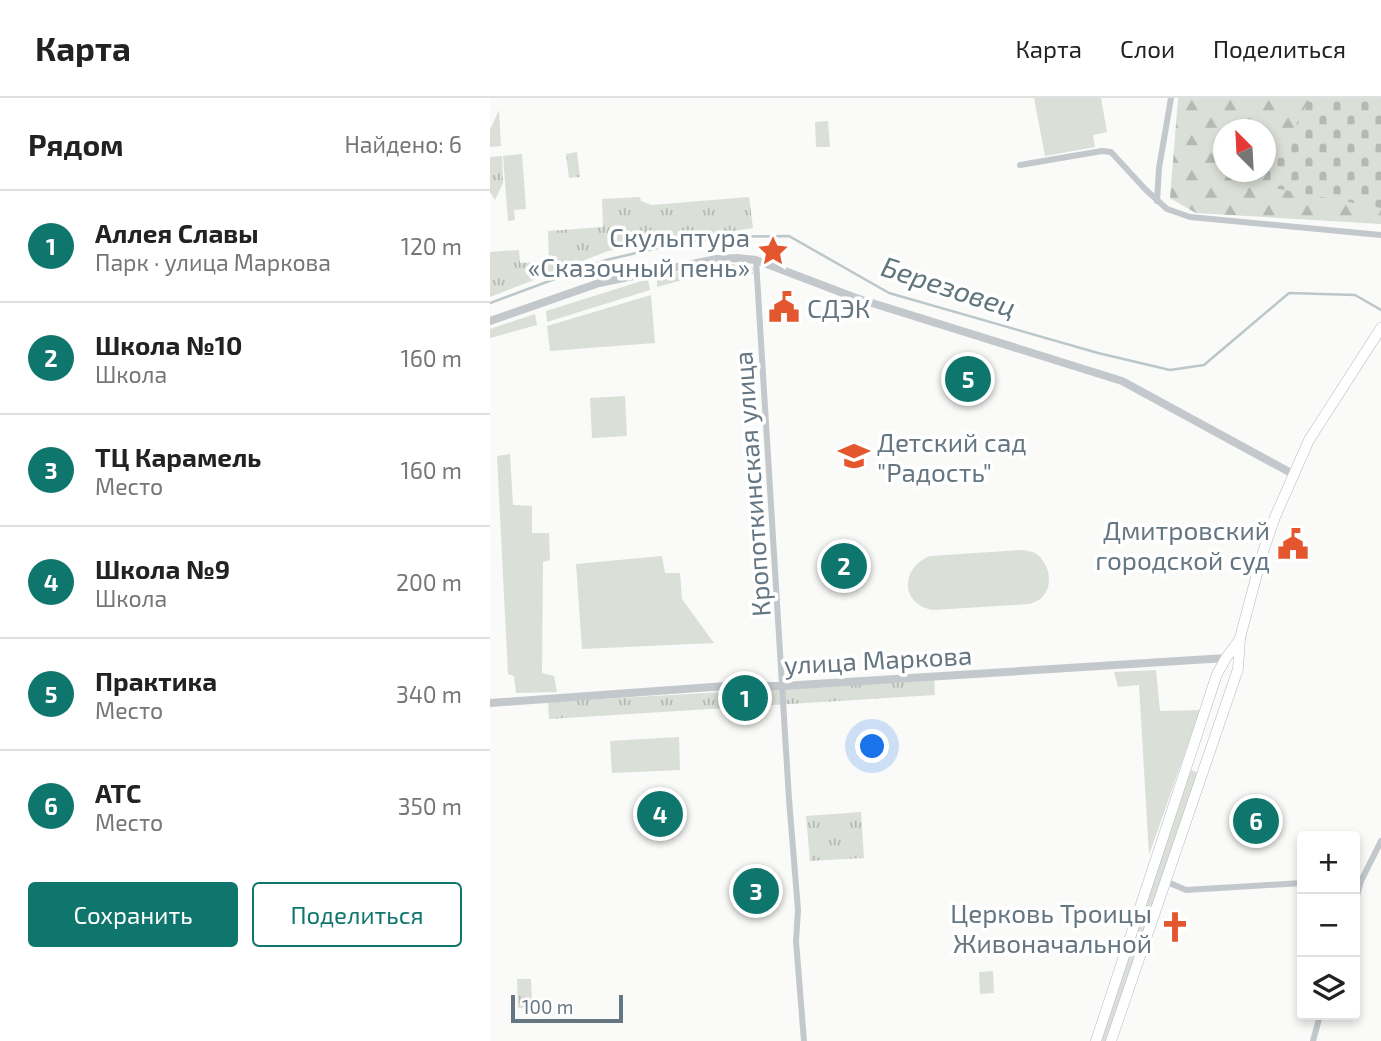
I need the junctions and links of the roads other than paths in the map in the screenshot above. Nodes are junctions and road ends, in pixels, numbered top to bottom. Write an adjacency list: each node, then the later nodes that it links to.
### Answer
1 (1171, 98): 3 (street)
2 (1020, 165): 3 (street)
3 (1157, 201): 4 (street)
4 (1381, 235)
5 (756, 260): 6 (street); 8 (street); 12 (street, Кропоткинская улица)
6 (490, 321)
7 (1380, 334): 8 (main road)
8 (1293, 474): 9 (main road)
9 (1240, 638): 10 (main road); 11 (main road)
10 (1226, 658): 11 (main road); 12 (street, улица Маркова); 14 (main road)
11 (1239, 663): 15 (main road)
12 (783, 686): 13 (street, улица Маркова); 21 (street, Кропоткинская улица)
13 (490, 704)
14 (1188, 764): 15 (main road); 22 (main road)
15 (1203, 769): 18 (main road)
16 (1381, 841): 17 (street)
17 (1360, 878)
18 (1165, 881): 19 (street); 23 (main road)
19 (1297, 883)
20 (1319, 1020): 24 (street)
21 (804, 1041)
22 (1096, 1041)
23 (1111, 1041)
24 (1313, 1041)

